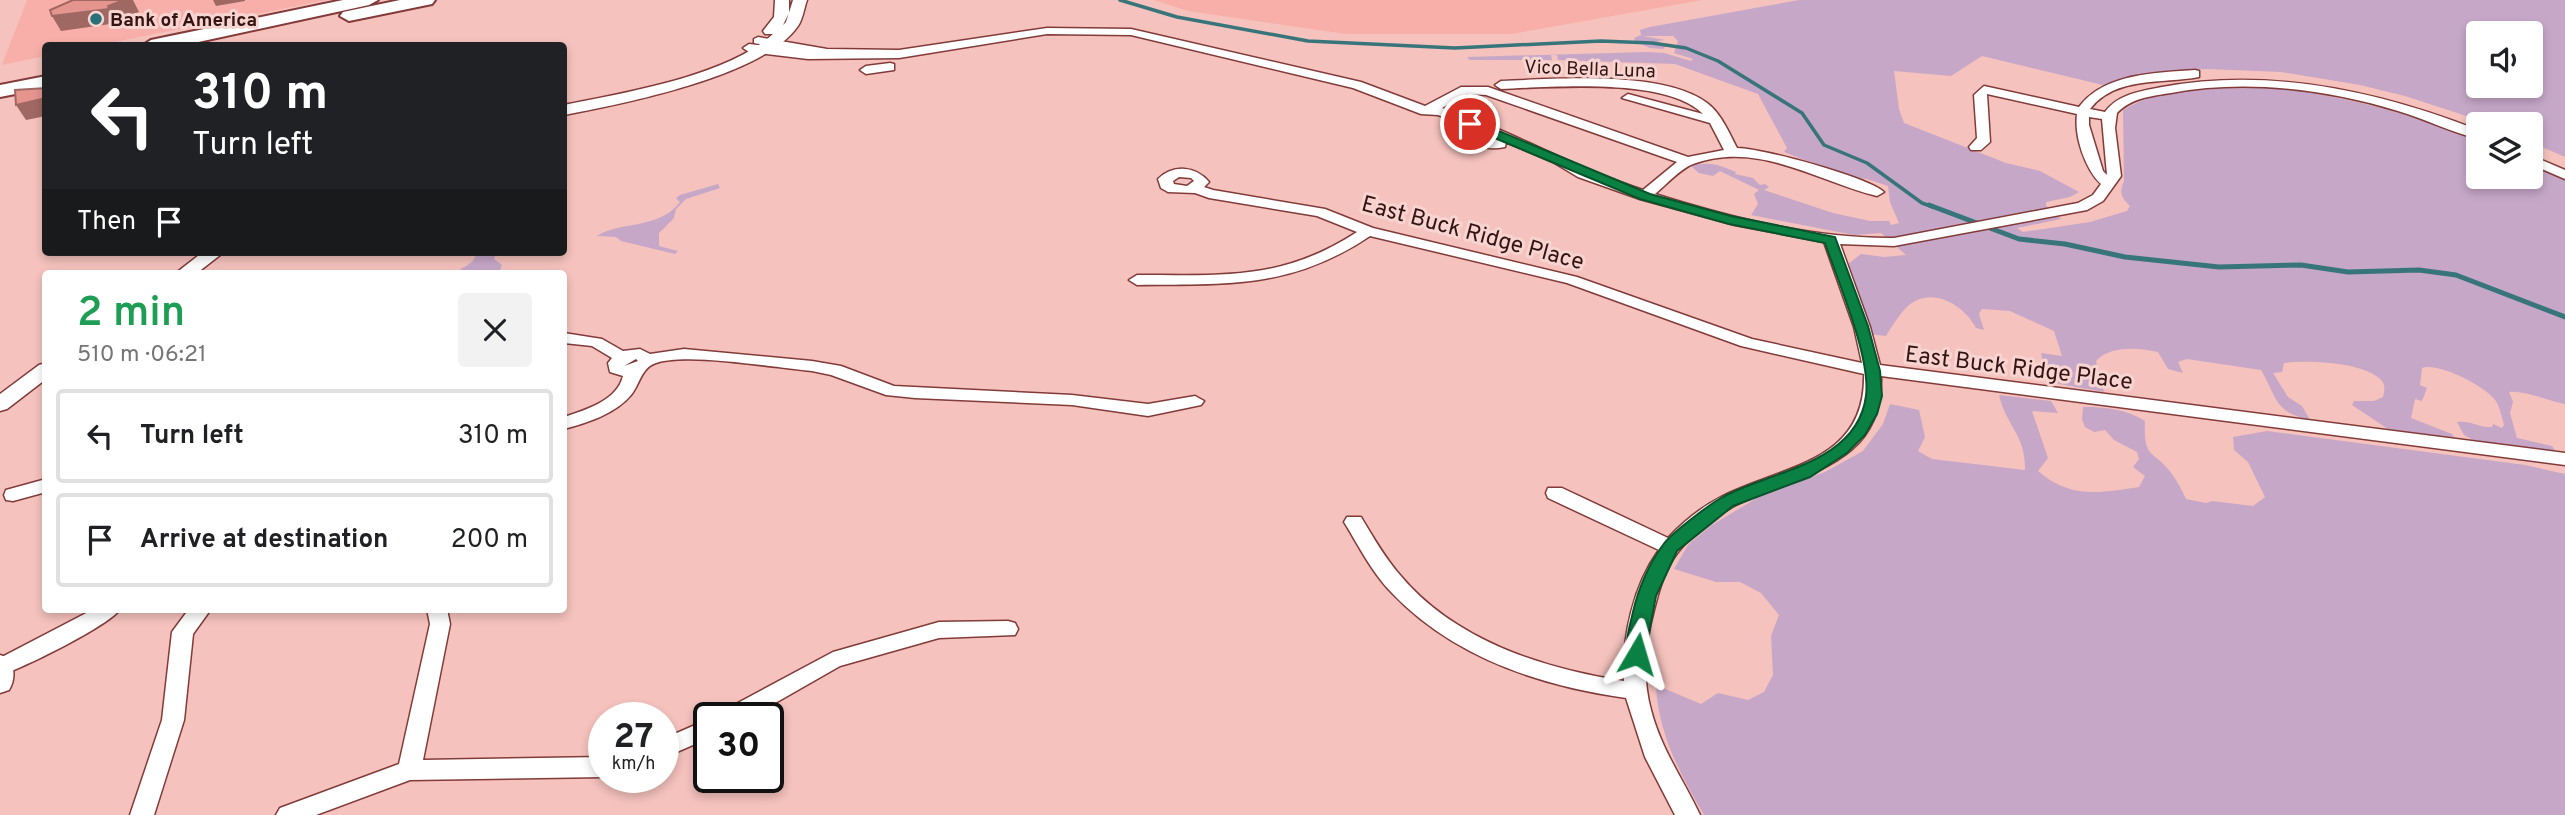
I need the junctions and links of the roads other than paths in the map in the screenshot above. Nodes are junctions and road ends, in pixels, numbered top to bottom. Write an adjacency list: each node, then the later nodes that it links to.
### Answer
1 (369, 0): 6 (highway)
2 (426, 0): 7 (highway)
3 (782, 0): 8 (street)
4 (800, 0): 5 (street)
5 (789, 28): 8 (street); 9 (street)
6 (170, 42)
7 (231, 42)
8 (761, 45): 9 (street); 10 (street); 19 (street)
9 (806, 48): 10 (street)
10 (827, 53): 20 (street)
11 (890, 68): 13 (street)
12 (42, 69): 14 (highway)
13 (866, 70)
14 (0, 78)
15 (42, 83): 17 (highway)
16 (1501, 85): 23 (street, Vico Bella Luna)
17 (0, 91)
18 (1628, 98): 23 (street)
19 (567, 109)
20 (1426, 111): 29 (street); 31 (street); 31 (street)
21 (2083, 111): 22 (street); 24 (street); 26 (street); 34 (street)
22 (2109, 117): 25 (street); 34 (street)
23 (1713, 120): 27 (street, Vico Bella Luna)
24 (2466, 120)
25 (2466, 131)
26 (1976, 147)
27 (1732, 152): 29 (street); 36 (street)
28 (2543, 153): 30 (street)
29 (1687, 162): 37 (street)
30 (2565, 162)
31 (1564, 164): 37 (street)
32 (2543, 165): 33 (street)
33 (2565, 175)
34 (2107, 182): 39 (street)
35 (1196, 188): 38 (street, East Buck Ridge Place)
36 (1878, 192)
37 (1645, 197): 39 (street)
38 (1368, 231): 42 (street); 45 (street, East Buck Ridge Place)
39 (1830, 240): 45 (street)
40 (209, 256): 41 (street)
41 (189, 270)
42 (1137, 280)
43 (567, 338): 44 (street)
44 (627, 364): 47 (street); 49 (street)
45 (1873, 371): 50 (street, East Buck Ridge Place); 55 (street)
46 (42, 372): 48 (street)
47 (1195, 401)
48 (0, 404)
49 (567, 422)
50 (2565, 459)
51 (42, 486): 53 (street)
52 (1555, 493): 55 (street)
53 (13, 495)
54 (1354, 522): 62 (street)
55 (1670, 547): 62 (street)
56 (104, 613): 60 (street)
57 (198, 613): 66 (street)
58 (438, 613): 65 (street)
59 (1008, 629): 63 (street)
60 (0, 666): 61 (street)
61 (0, 683)
62 (1635, 691): 68 (street)
63 (758, 702)
64 (588, 768): 65 (street)
65 (409, 770): 67 (street)
66 (142, 815)
67 (288, 815)
68 (1688, 815)

